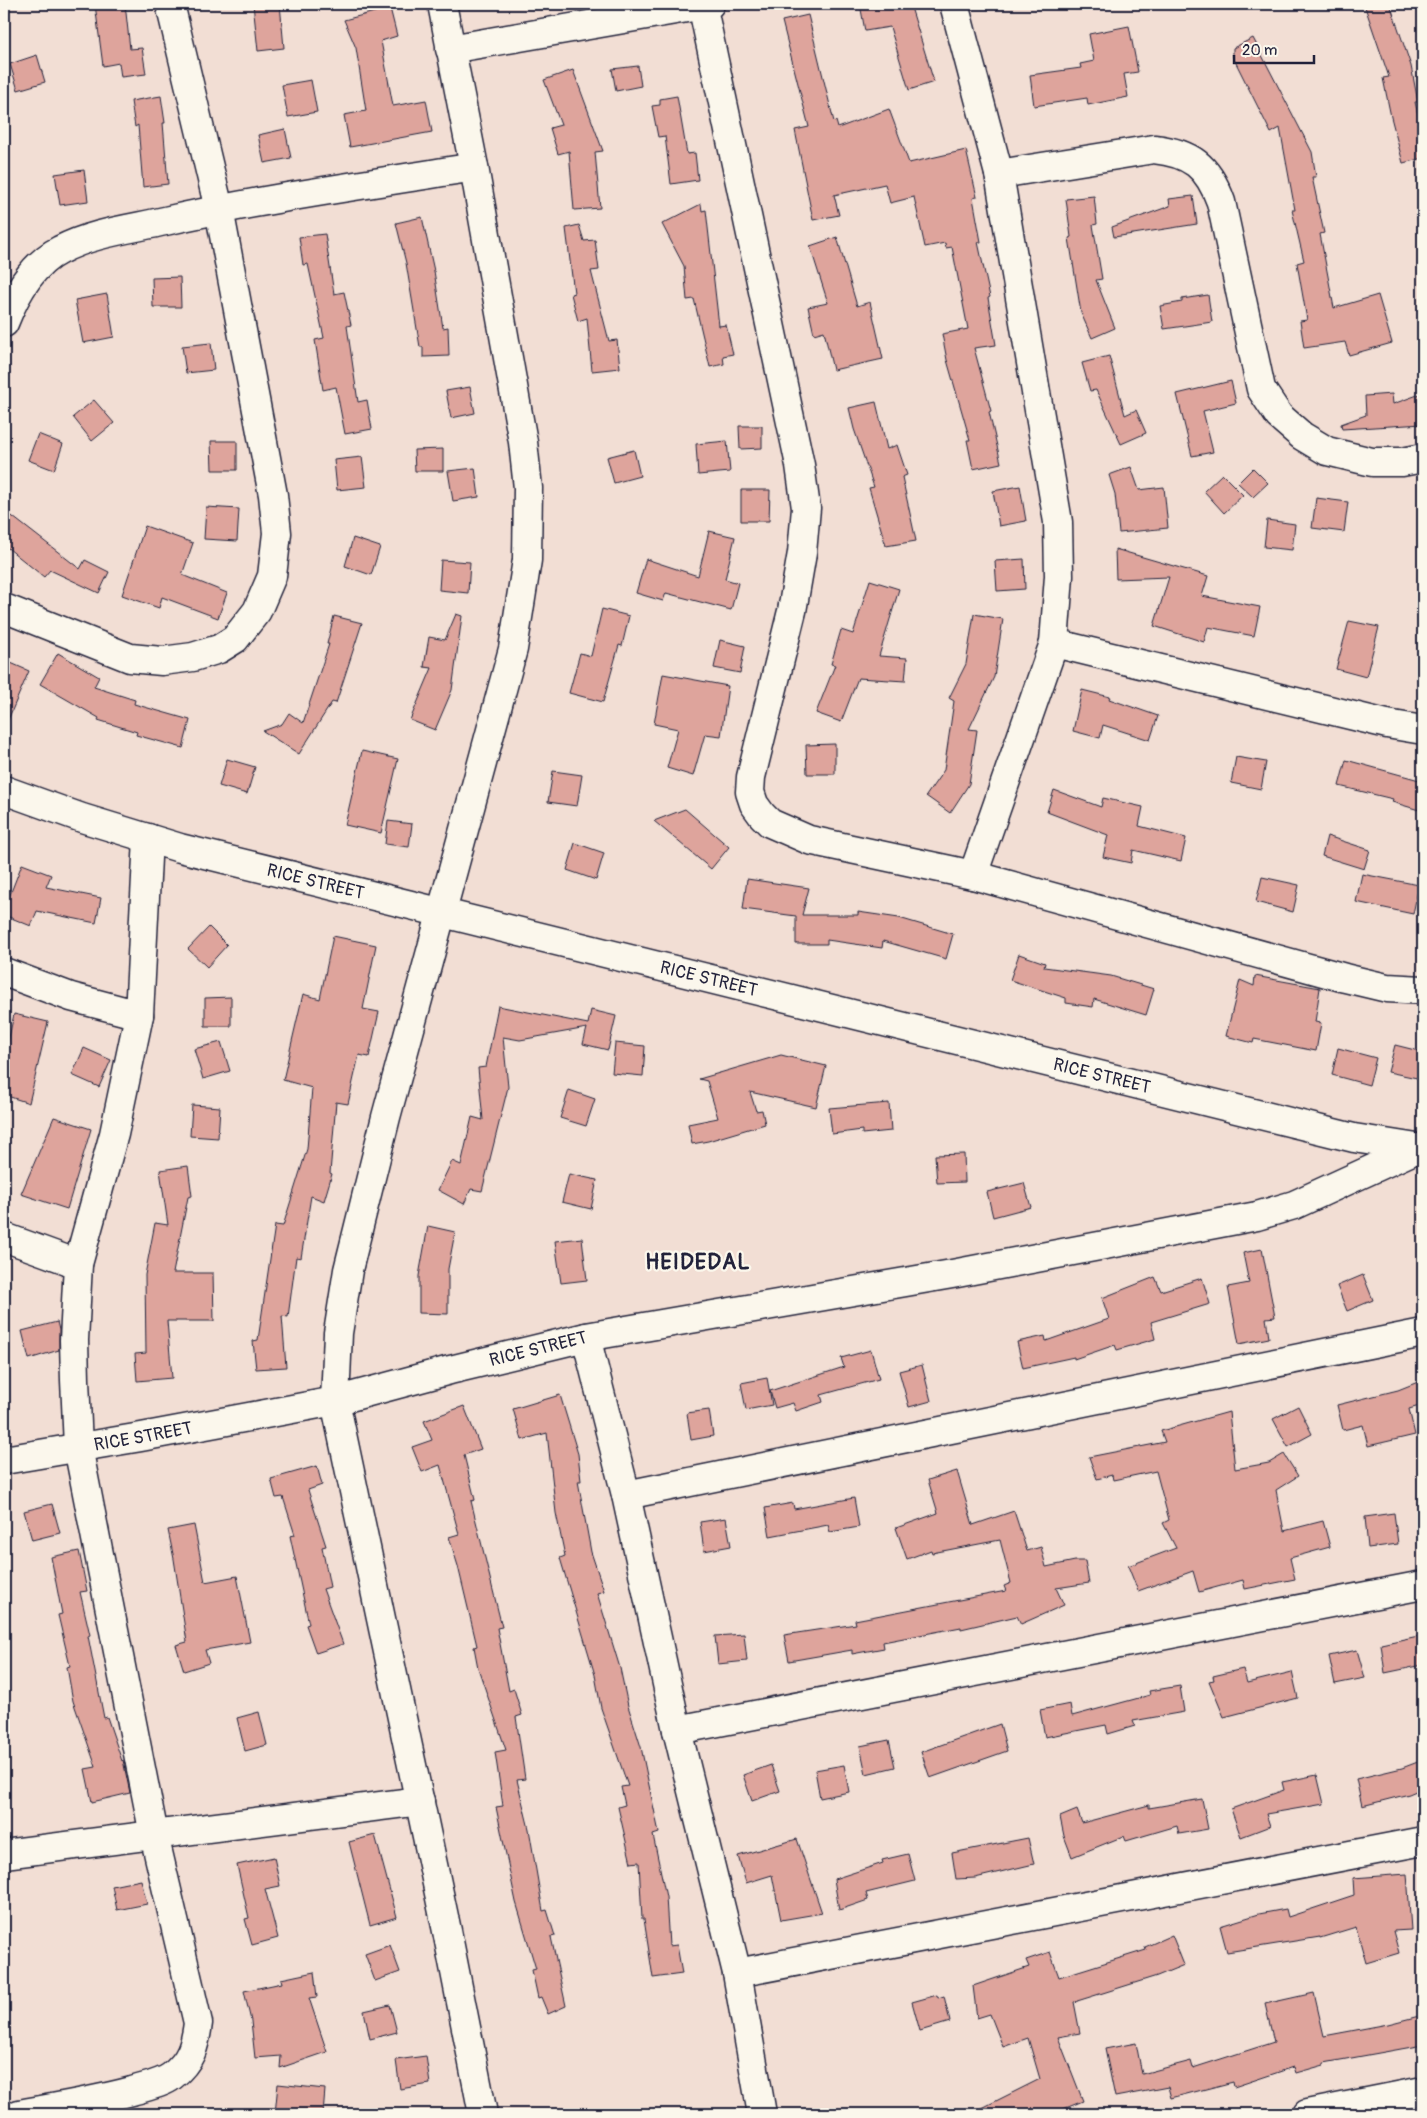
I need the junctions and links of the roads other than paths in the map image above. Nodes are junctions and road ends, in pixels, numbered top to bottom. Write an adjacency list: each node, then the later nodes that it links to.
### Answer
1 (170, 4): 8 (street)
2 (442, 4): 5 (street)
3 (705, 4): 5 (street); 16 (street)
4 (954, 4): 7 (street)
5 (450, 49): 6 (street)
6 (474, 167): 8 (street); 17 (street)
7 (999, 174): 10 (street); 12 (street)
8 (219, 209): 9 (street); 11 (street)
9 (4, 323)
10 (1423, 458)
11 (4, 608)
12 (1054, 643): 13 (street); 16 (street)
13 (1423, 730)
14 (4, 790): 15 (street, RICE STREET)
15 (148, 838): 17 (street, RICE STREET); 20 (street)
16 (973, 875): 19 (street)
17 (441, 913): 21 (street, RICE STREET); 26 (street)
18 (4, 972): 20 (street)
19 (1423, 990)
20 (139, 1015): 23 (street)
21 (1420, 1148): 25 (street, RICE STREET)
22 (4, 1236): 23 (street)
23 (78, 1264): 27 (street)
24 (1423, 1333): 29 (street)
25 (586, 1337): 26 (street, RICE STREET); 29 (street)
26 (335, 1400): 27 (street, RICE STREET); 32 (street)
27 (78, 1447): 28 (street, RICE STREET); 33 (street)
28 (4, 1460)
29 (626, 1495): 31 (street)
30 (1423, 1585): 31 (street)
31 (677, 1730): 36 (street)
32 (420, 1802): 33 (street); 39 (street)
33 (154, 1835): 35 (street); 38 (street)
34 (1423, 1841): 36 (street)
35 (4, 1854)
36 (737, 1973): 40 (street)
37 (1423, 2091): 41 (street)
38 (19, 2114)
39 (483, 2114)
40 (762, 2114)
41 (1307, 2114)

